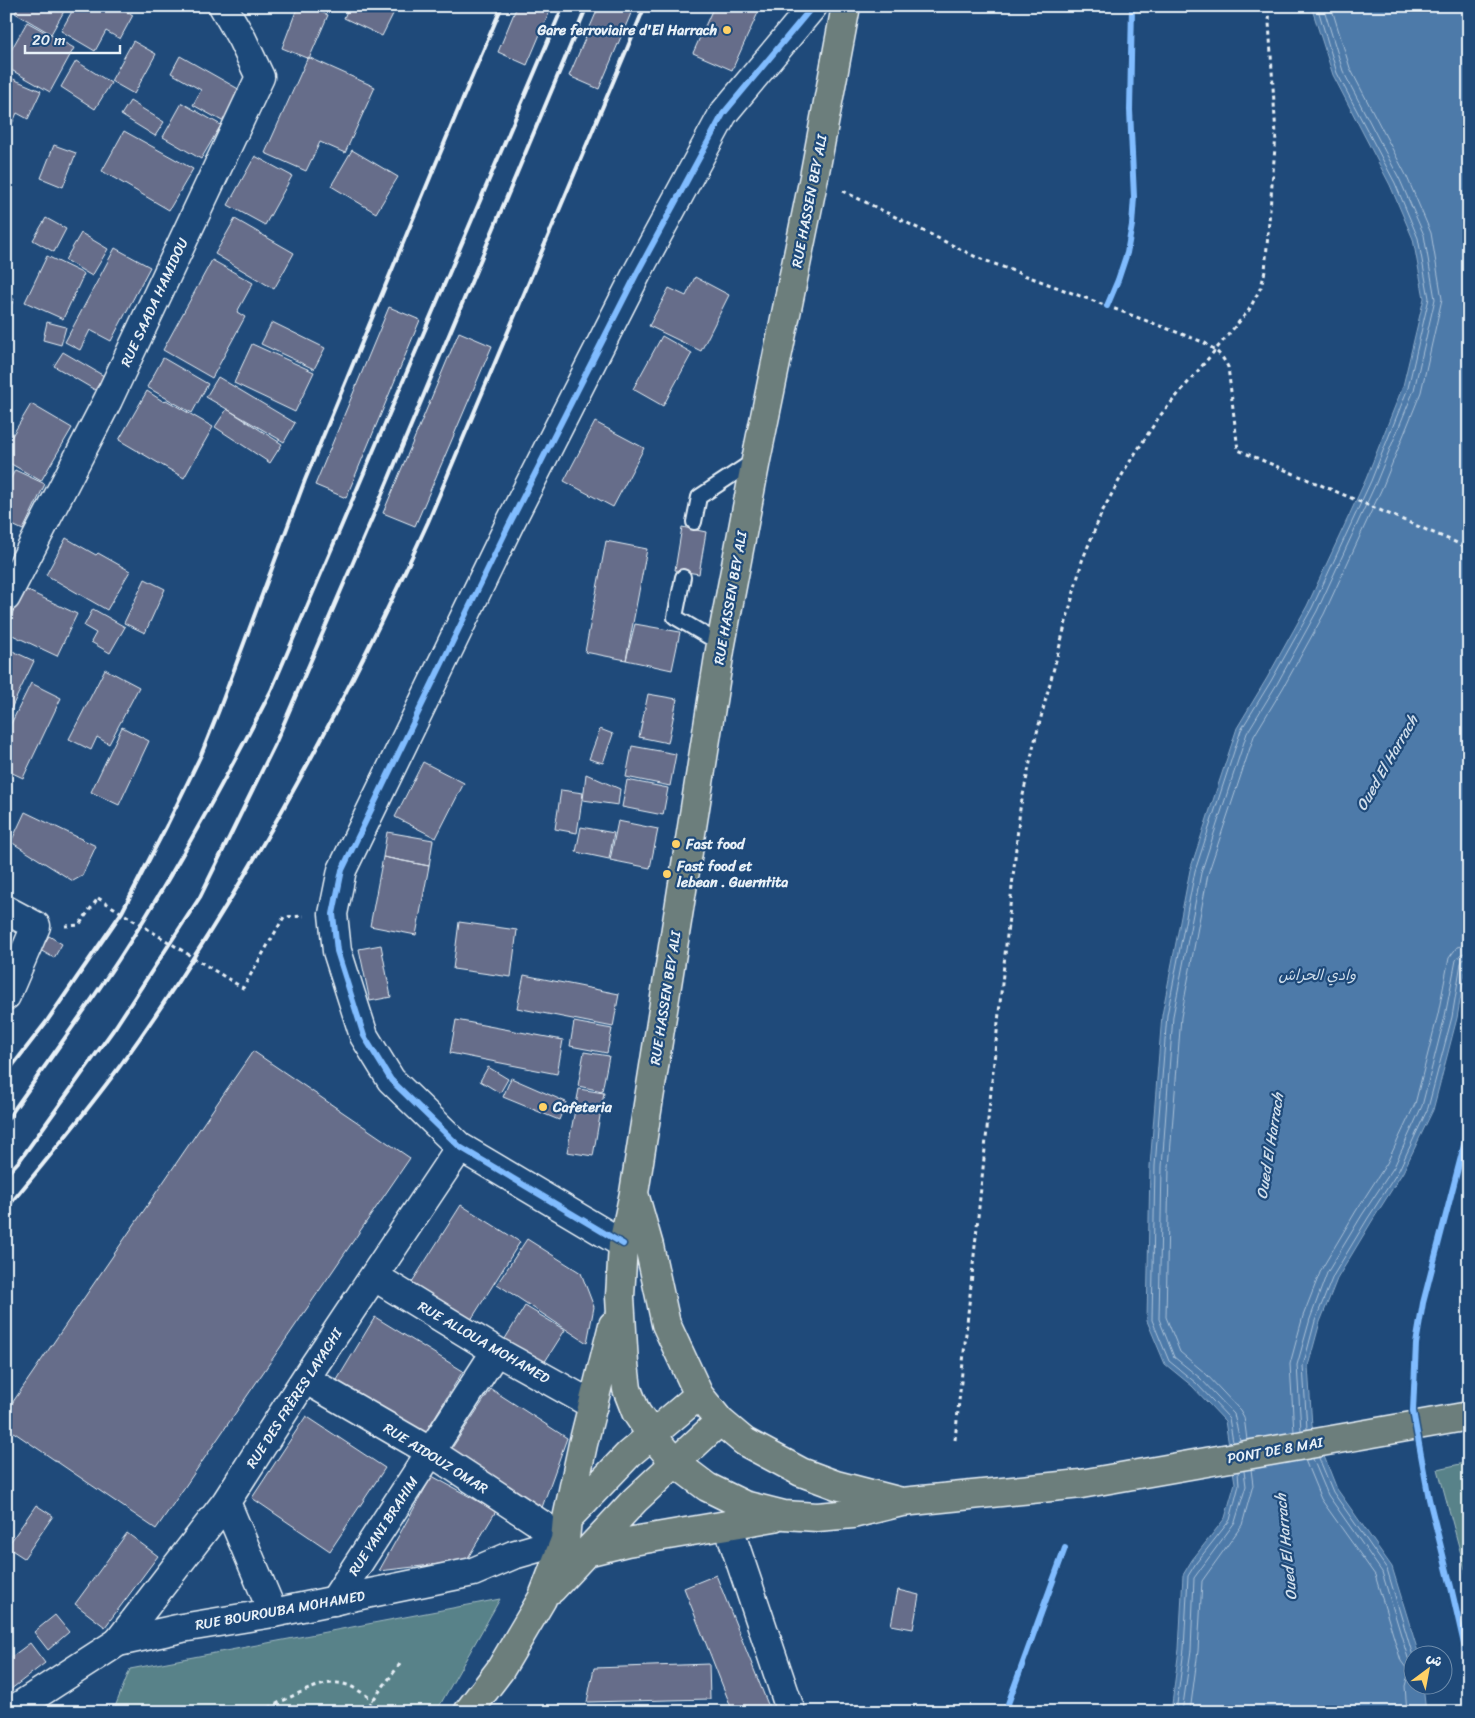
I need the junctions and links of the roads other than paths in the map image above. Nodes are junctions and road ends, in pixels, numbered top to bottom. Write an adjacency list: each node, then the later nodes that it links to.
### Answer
1 (223, 6): 7 (street, RUE SAADA HAMIDOU)
2 (813, 6): 11 (street)
3 (846, 6): 4 (main road, RUE HASSEN BEY ALI)
4 (756, 460): 5 (lane); 8 (main road, RUE HASSEN BEY ALI)
5 (694, 522)
6 (683, 577): 8 (lane)
7 (6, 597)
8 (721, 644): 12 (main road, RUE HASSEN BEY ALI)
9 (6, 910): 10 (street)
10 (6, 996)
11 (460, 1147): 13 (street); 14 (street, RUE DES FRÈRES LAYACHI)
12 (634, 1193): 13 (main road, RUE HASSEN BEY ALI); 18 (main road)
13 (623, 1244): 15 (main road, RUE HASSEN BEY ALI)
14 (375, 1277): 16 (street, RUE ALLOUA MOHAMED); 17 (street, RUE DES FRÈRES LAYACHI)
15 (620, 1297): 19 (main road); 22 (main road)
16 (496, 1351): 19 (street, RUE ALLOUA MOHAMED); 23 (street, RUE YANI BRAHIM)
17 (305, 1379): 23 (street, RUE AIDOUZ OMAR); 25 (street, RUE DES FRÈRES LAYACHI)
18 (699, 1395): 21 (main road); 22 (main road)
19 (594, 1405): 29 (main road)
20 (1469, 1416): 26 (main road, PONT DE 8 MAI)
21 (720, 1421): 24 (main road); 26 (main road)
22 (651, 1434): 24 (main road); 29 (main road)
23 (431, 1452): 29 (street, RUE AIDOUZ OMAR); 30 (street, RUE YANI BRAHIM)
24 (674, 1462): 27 (main road); 29 (main road)
25 (226, 1502): 31 (street); 32 (street, RUE DES FRÈRES LAYACHI)
26 (902, 1502): 27 (main road)
27 (784, 1515): 28 (main road)
28 (728, 1525): 29 (main road); 35 (street)
29 (573, 1537): 30 (street, RUE BOUROUBA MOHAMED); 34 (main road)
30 (334, 1601): 31 (street, RUE BOUROUBA MOHAMED)
31 (273, 1613): 32 (street, RUE BOUROUBA MOHAMED)
32 (118, 1642): 33 (street, RUE BOUROUBA MOHAMED)
33 (10, 1712)
34 (468, 1712)
35 (792, 1712)

